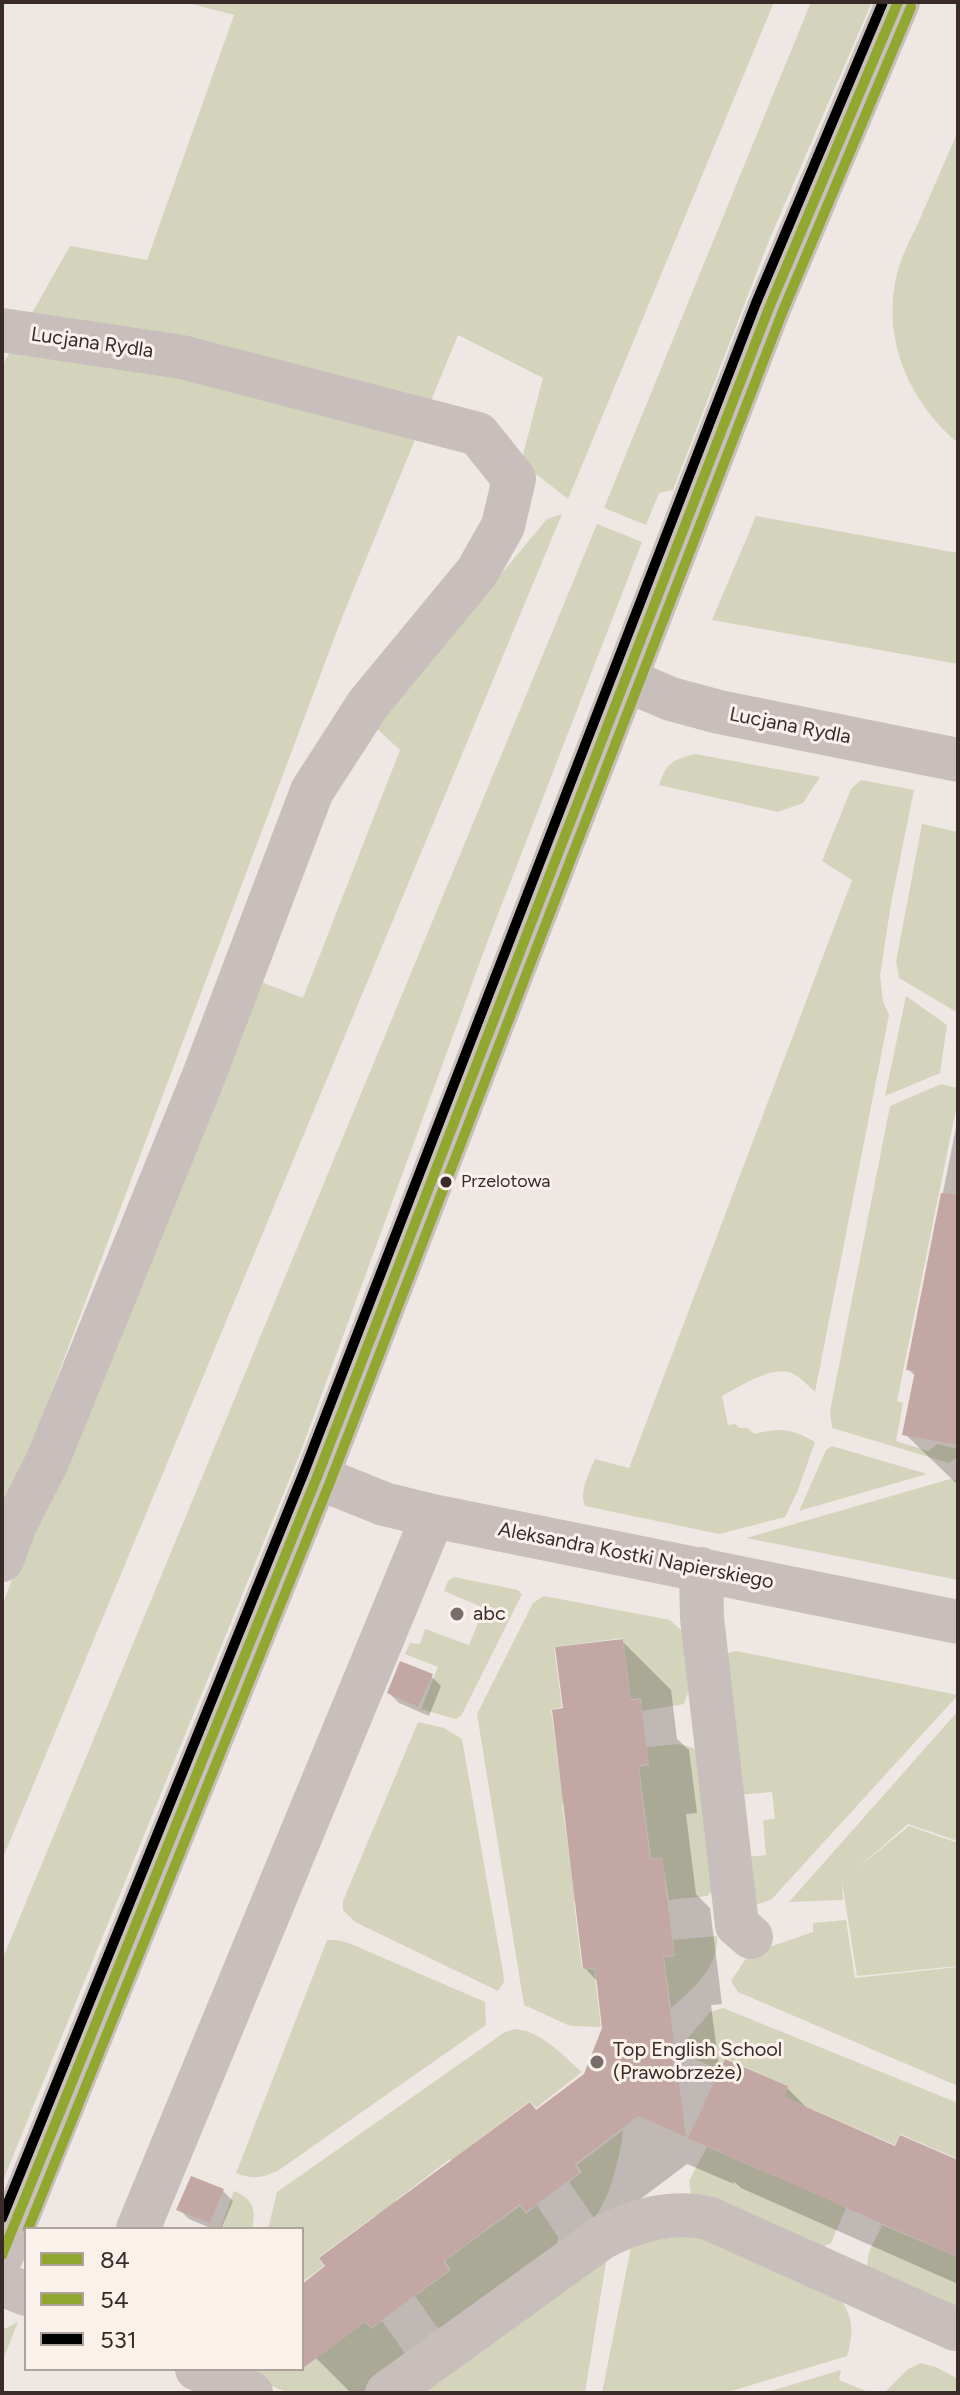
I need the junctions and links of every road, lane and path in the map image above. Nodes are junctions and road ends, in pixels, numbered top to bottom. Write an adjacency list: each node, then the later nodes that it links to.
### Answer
1 (898, 2): 3 (street)
2 (2, 330): 7 (street, Lucjana Rydla)
3 (626, 680): 4 (street, Lucjana Rydla); 5 (street)
4 (958, 760)
5 (317, 1477): 6 (street, Aleksandra Kostki Napierskiego); 12 (street)
6 (433, 1516): 8 (street, Aleksandra Kostki Napierskiego); 11 (street)
7 (2, 1560)
8 (701, 1569): 9 (street, Aleksandra Kostki Napierskiego); 10 (street)
9 (958, 1622)
10 (751, 1937)
11 (139, 2227)
12 (2, 2255)
13 (2, 2284): 14 (street)
14 (24, 2293)
15 (955, 2329): 18 (street)
16 (202, 2371): 17 (street)
17 (251, 2393)
18 (387, 2393)

